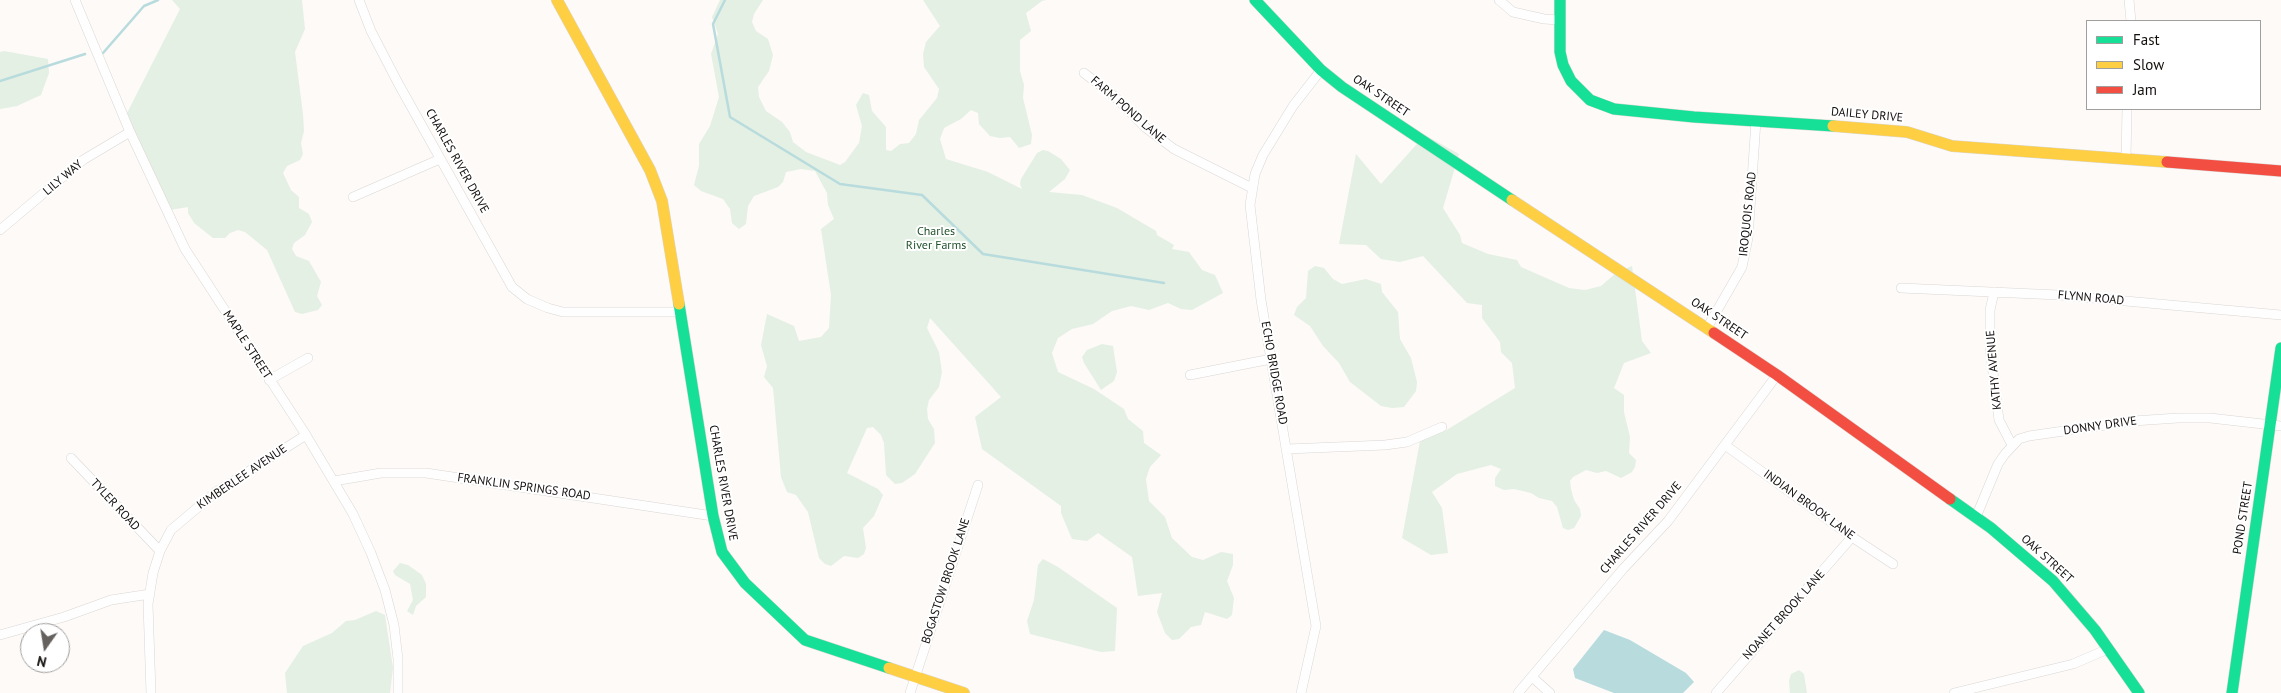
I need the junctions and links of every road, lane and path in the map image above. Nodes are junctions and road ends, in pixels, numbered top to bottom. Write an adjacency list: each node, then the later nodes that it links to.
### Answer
1 (75, 0): 14 (street, MAPLE STREET)
2 (359, 0): 16 (street, CHARLES RIVER DRIVE)
3 (558, 0): 23 (street, CHARLES RIVER DRIVE)
4 (1255, 0): 10 (street, OAK STREET)
5 (1499, 0): 8 (street)
6 (1560, 0): 8 (street, DAILEY DRIVE)
7 (2129, 0): 9 (street)
8 (1559, 20): 13 (street, DAILEY DRIVE)
9 (2131, 20)
10 (1321, 70): 18 (street, ECHO BRIDGE ROAD); 25 (street, OAK STREET)
11 (1084, 73): 18 (street, FARM POND LANE)
12 (2127, 110): 15 (street)
13 (1756, 121): 15 (street, DAILEY DRIVE); 25 (street, IROQUOIS ROAD)
14 (130, 132): 20 (street, LILY WAY); 31 (street, MAPLE STREET)
15 (2126, 158): 17 (street, DAILEY DRIVE)
16 (440, 159): 19 (street); 23 (street, CHARLES RIVER DRIVE)
17 (2281, 171)
18 (1252, 188): 28 (street, ECHO BRIDGE ROAD)
19 (353, 197)
20 (0, 230)
21 (1901, 288): 22 (street, FLYNN ROAD)
22 (1994, 292): 24 (street, FLYNN ROAD); 36 (street, KATHY AVENUE)
23 (679, 312): 41 (street, CHARLES RIVER DRIVE)
24 (2281, 314)
25 (1707, 328): 30 (street, OAK STREET)
26 (2281, 348): 32 (street, POND STREET)
27 (308, 358): 31 (street)
28 (1271, 359): 29 (street); 37 (street, ECHO BRIDGE ROAD)
29 (1190, 375)
30 (1777, 375): 35 (street, CHARLES RIVER DRIVE); 42 (street, OAK STREET)
31 (269, 380): 34 (street, MAPLE STREET)
32 (2276, 425): 36 (street, DONNY DRIVE); 62 (street, POND STREET)
33 (1442, 427): 37 (street)
34 (306, 435): 39 (street, MAPLE STREET); 44 (street, KIMBERLEE AVENUE)
35 (1725, 445): 43 (street, INDIAN BROOK LANE); 50 (street, CHARLES RIVER DRIVE)
36 (2012, 445): 42 (street)
37 (1287, 449): 56 (street, ECHO BRIDGE ROAD)
38 (71, 458): 44 (street, TYLER ROAD)
39 (334, 481): 41 (street, FRANKLIN SPRINGS ROAD); 53 (street, MAPLE STREET)
40 (978, 484): 49 (street, BOGASTOW BROOK LANE)
41 (712, 516): 49 (street, CHARLES RIVER DRIVE)
42 (1976, 518): 48 (street, OAK STREET)
43 (1852, 537): 45 (street, INDIAN BROOK LANE); 59 (street, NOANET BROOK LANE)
44 (160, 551): 46 (street, KIMBERLEE AVENUE)
45 (1893, 564)
46 (150, 594): 47 (street); 52 (street, KIMBERLEE AVENUE)
47 (0, 635)
48 (2108, 649): 51 (street); 61 (street, OAK STREET)
49 (915, 677): 54 (street, BOGASTOW BROOK LANE); 55 (street, CHARLES RIVER DRIVE)
50 (1532, 677): 57 (street, CHARLES RIVER DRIVE); 58 (street)
51 (1983, 689): 60 (street)
52 (151, 693)
53 (398, 693)
54 (910, 693)
55 (964, 693)
56 (1301, 693)
57 (1518, 693)
58 (1550, 693)
59 (1716, 693)
60 (1954, 693)
61 (2139, 693)
62 (2232, 693)

